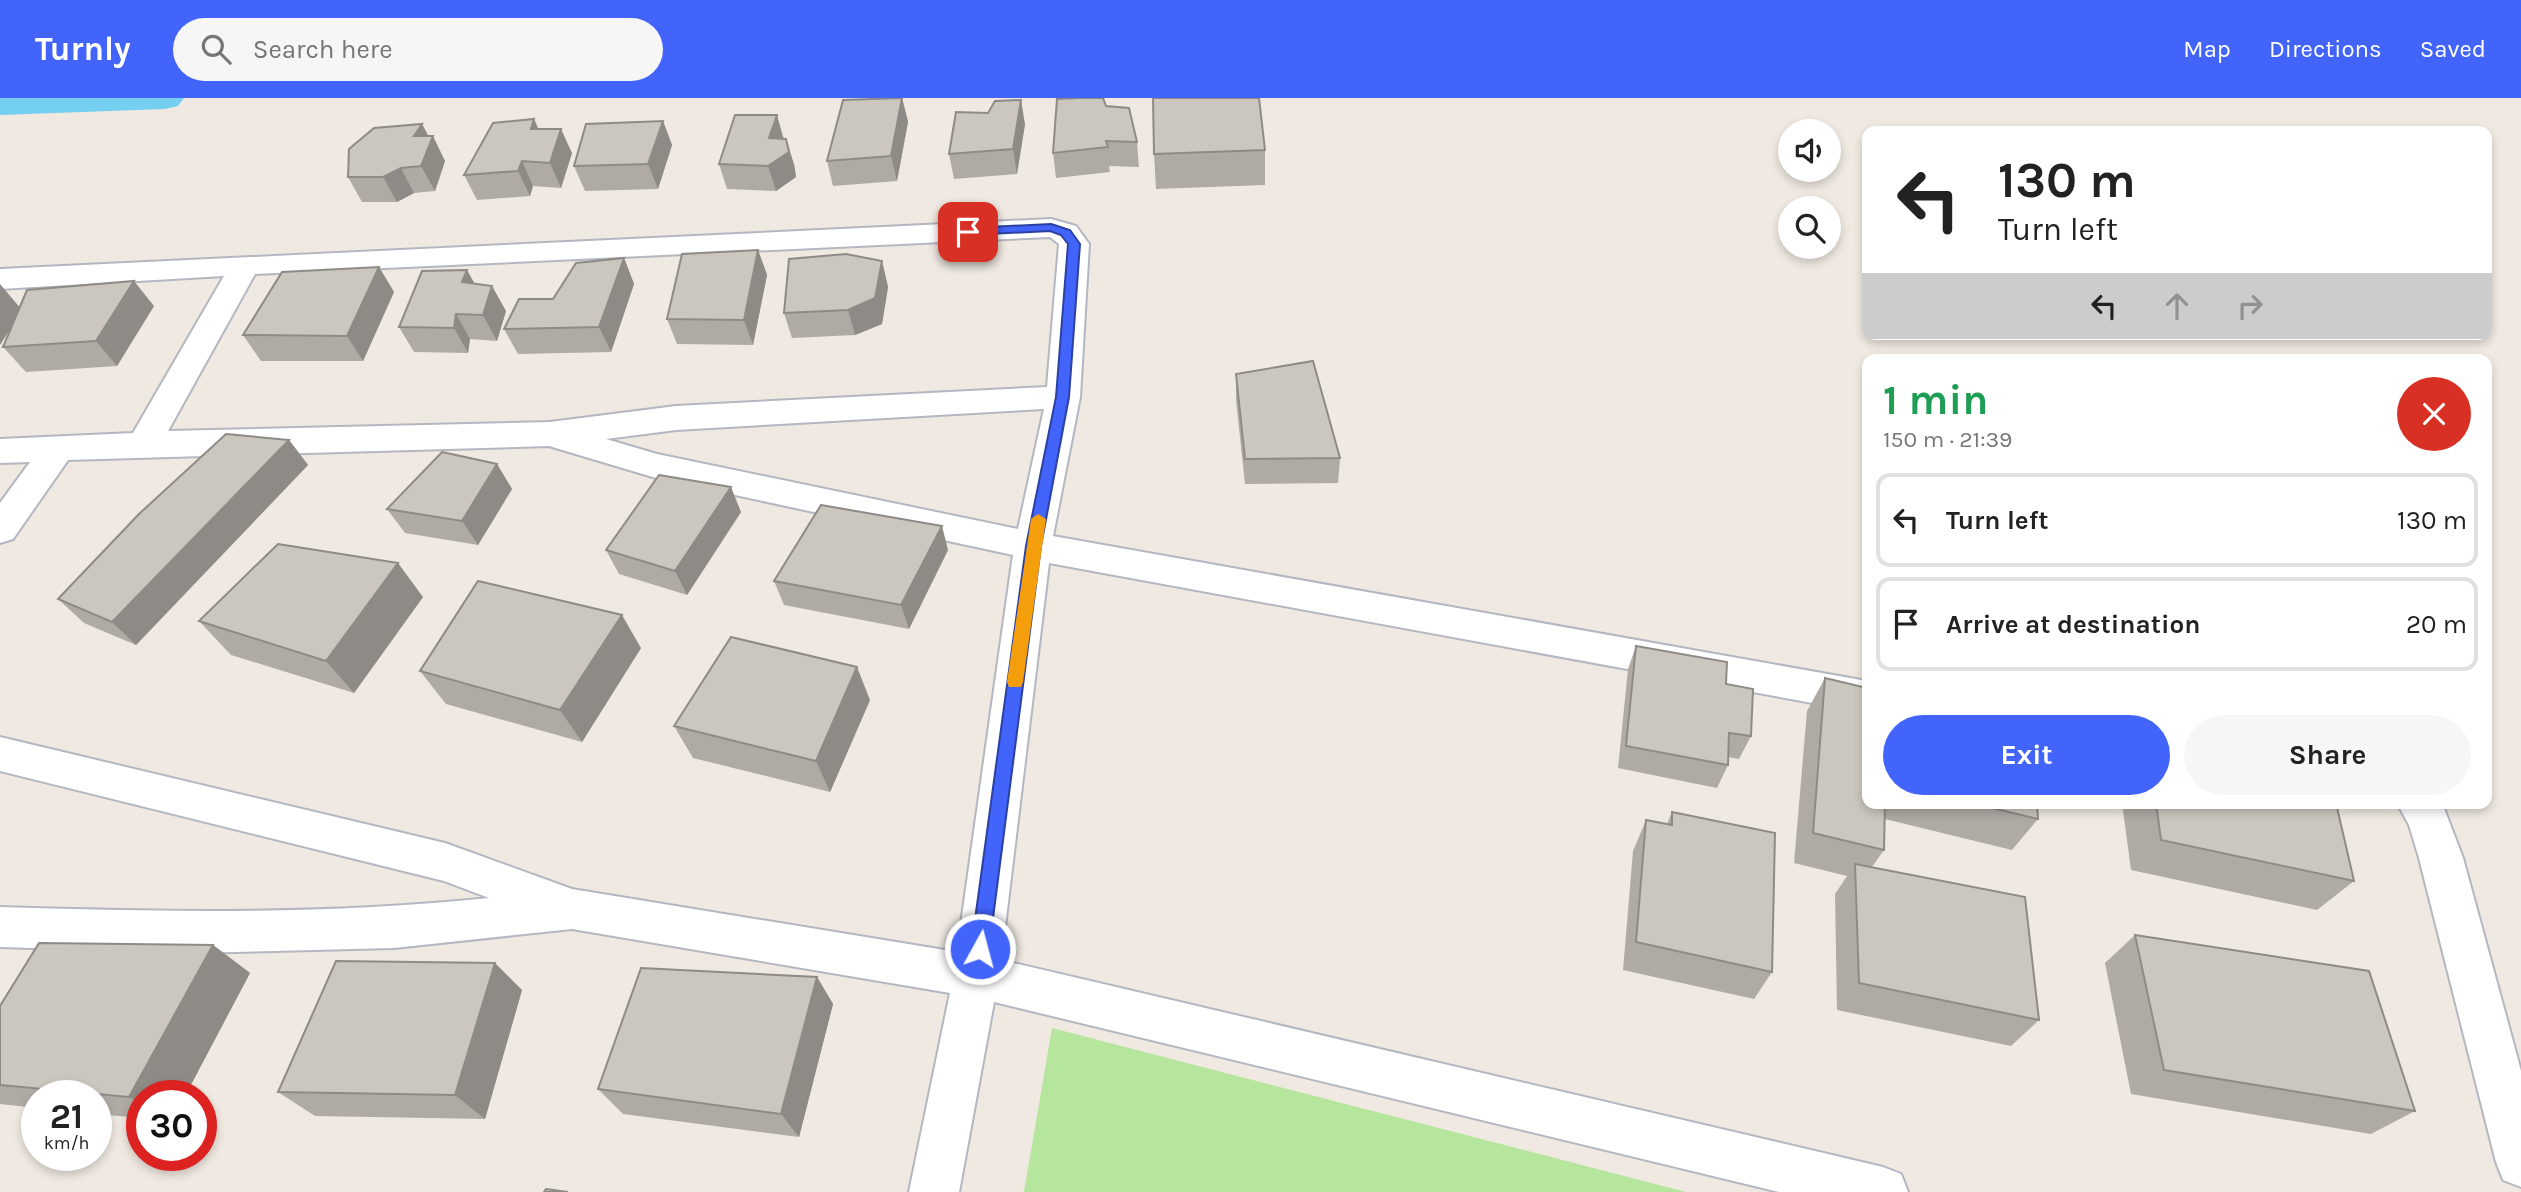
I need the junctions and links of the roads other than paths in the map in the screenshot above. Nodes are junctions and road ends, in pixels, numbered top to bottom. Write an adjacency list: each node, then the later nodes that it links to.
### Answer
1 (245, 265): 2 (street); 3 (street); 5 (street)
2 (0, 279)
3 (1063, 397): 4 (street); 9 (street)
4 (550, 434): 5 (street); 9 (street)
5 (144, 444): 6 (street)
6 (58, 448): 7 (street); 8 (street)
7 (0, 451)
8 (0, 530)
9 (1033, 546): 10 (street); 15 (street)
10 (1862, 696)
11 (0, 754): 13 (street)
12 (2422, 809): 16 (street)
13 (572, 909): 14 (street); 15 (street)
14 (0, 927)
15 (976, 976): 17 (street); 18 (street)
16 (2521, 1162)
17 (1833, 1187): 19 (street)
18 (934, 1192)
19 (1883, 1192)

